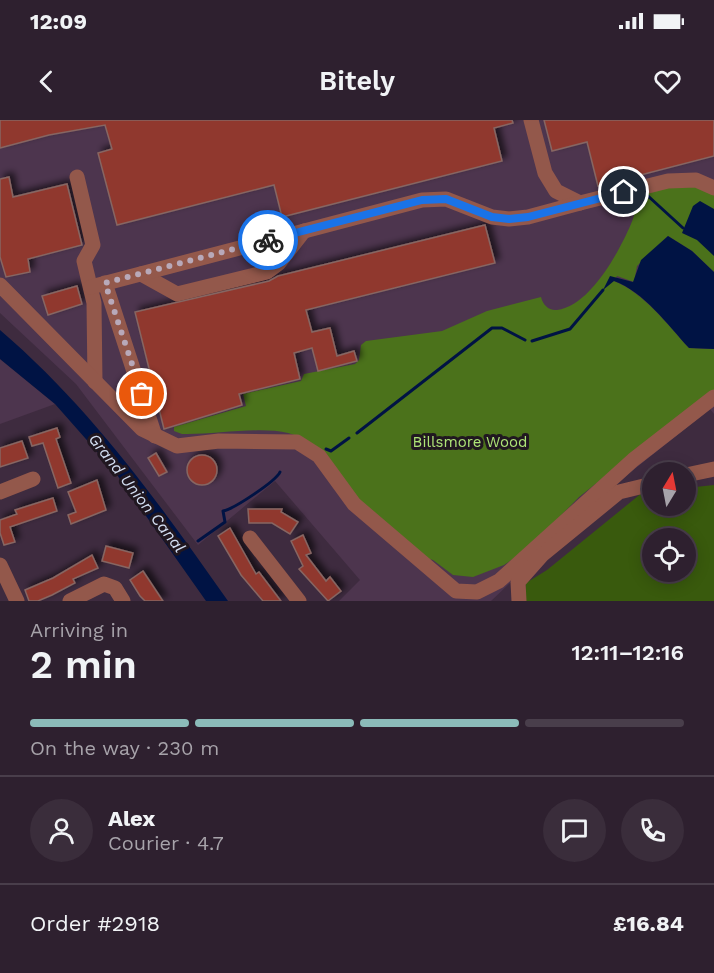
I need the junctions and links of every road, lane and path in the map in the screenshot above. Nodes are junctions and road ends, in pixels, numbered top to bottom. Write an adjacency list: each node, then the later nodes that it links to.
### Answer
1 (531, 120): 4 (street)
2 (77, 177): 8 (street)
3 (714, 188): 4 (street)
4 (580, 203): 5 (street)
5 (304, 231): 6 (street); 6 (street)
6 (141, 274): 8 (street)
7 (0, 285): 9 (street)
8 (98, 285): 9 (street); 11 (street)
9 (95, 382): 11 (street)
10 (714, 397): 11 (street)
11 (155, 436)
12 (714, 469): 13 (street)
13 (696, 473)
14 (34, 477): 16 (street)
15 (642, 486): 23 (street)
16 (0, 492)
17 (250, 538): 22 (street)
18 (0, 565): 19 (street)
19 (17, 601)
20 (70, 601): 21 (street)
21 (123, 601)
22 (299, 601)
23 (519, 601)

